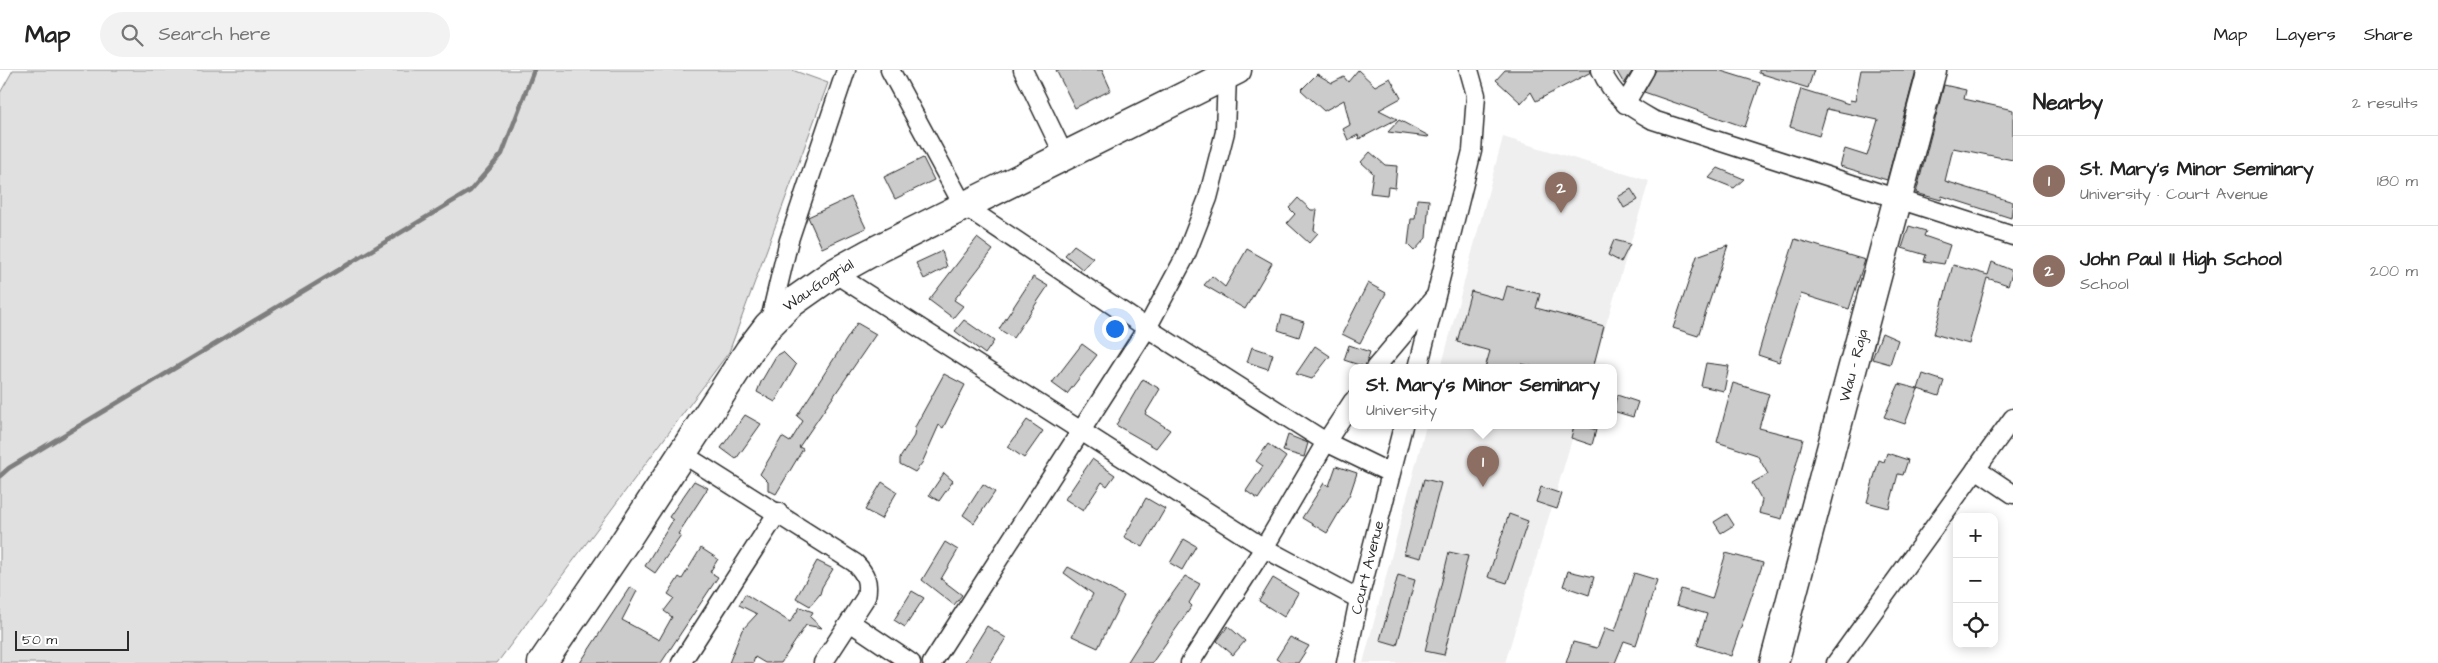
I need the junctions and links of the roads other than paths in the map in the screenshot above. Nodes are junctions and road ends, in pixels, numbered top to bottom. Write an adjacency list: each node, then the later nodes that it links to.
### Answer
1 (846, 70): 16 (street)
2 (890, 70): 12 (street)
3 (1023, 70): 10 (street)
4 (1469, 70): 15 (street)
5 (1601, 70): 9 (street)
6 (1645, 70): 9 (street)
7 (1932, 70): 11 (main road, Wau - Raja)
8 (1232, 73): 10 (main road, Wau-Gogrial); 17 (street)
9 (1625, 104): 11 (street)
10 (1064, 156): 12 (main road, Wau-Gogrial)
11 (1897, 200): 13 (street); 40 (main road, Wau - Raja)
12 (963, 205): 14 (main road, Wau-Gogrial); 17 (street)
13 (2013, 236)
14 (834, 273): 16 (main road, Wau-Gogrial); 23 (street)
15 (1437, 295): 18 (street); 19 (street)
16 (768, 326): 25 (main road, Wau-Gogrial)
17 (1146, 328): 23 (street); 24 (street)
18 (1378, 364)
19 (1419, 364)
20 (1349, 407): 24 (street)
21 (2013, 418): 26 (street)
22 (1402, 429): 27 (street, Court Avenue)
23 (1080, 432): 30 (street); 38 (street)
24 (1326, 442): 27 (street); 30 (street)
25 (683, 454): 29 (street); 34 (main road, Wau-Gogrial)
26 (1976, 469): 28 (street); 41 (street)
27 (1390, 473): 31 (street, Court Avenue)
28 (2013, 494)
29 (778, 512): 32 (street); 35 (street)
30 (1264, 548): 31 (street); 39 (street)
31 (1359, 599): 33 (street, Court Avenue)
32 (850, 622): 36 (street); 37 (street)
33 (1345, 660)
34 (542, 663)
35 (681, 663)
36 (823, 663)
37 (911, 663)
38 (932, 663)
39 (1190, 663)
40 (1774, 663)
41 (1836, 663)

